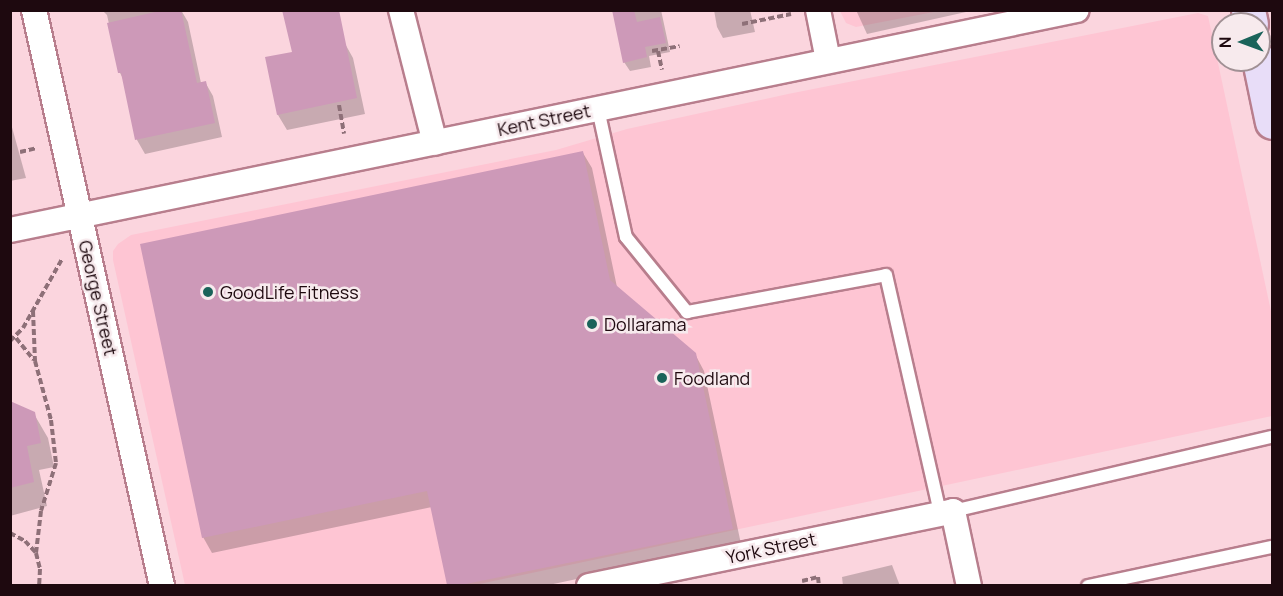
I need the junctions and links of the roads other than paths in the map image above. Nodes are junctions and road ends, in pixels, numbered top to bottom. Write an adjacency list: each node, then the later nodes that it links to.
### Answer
1 (34, 10): 10 (street, George Street)
2 (400, 10): 9 (street)
3 (1077, 10): 5 (street, Kent Street)
4 (808, 12): 5 (street)
5 (828, 60): 7 (street, Kent Street)
6 (1262, 72): 8 (main road)
7 (598, 109): 9 (street, Kent Street); 13 (lane)
8 (1272, 122)
9 (435, 143): 10 (street, Kent Street)
10 (80, 216): 11 (street, Kent Street); 15 (street, George Street)
11 (10, 230)
12 (1272, 437): 13 (lane)
13 (946, 512): 16 (street, York Street); 17 (street)
14 (1272, 547): 18 (lane)
15 (162, 585)
16 (589, 585)
17 (969, 585)
18 (1088, 585)

